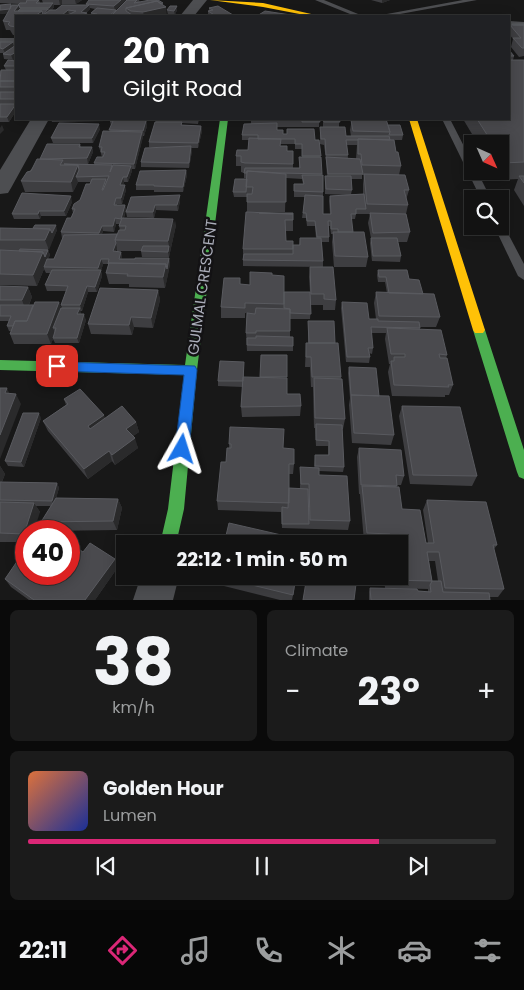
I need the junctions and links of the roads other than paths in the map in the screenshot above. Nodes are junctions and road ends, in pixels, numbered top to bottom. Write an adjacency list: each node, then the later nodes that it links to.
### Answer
1 (200, 0): 5 (street)
2 (213, 0): 6 (street)
3 (318, 0): 7 (lane)
4 (474, 0): 8 (lane)
5 (189, 15)
6 (312, 15)
7 (357, 15)
8 (385, 15)
9 (510, 23): 10 (lane)
10 (524, 24)
11 (0, 42): 12 (street)
12 (15, 42)
13 (39, 120): 17 (street)
14 (224, 120): 22 (street, GULMAL CRESCENT)
15 (413, 120): 23 (street)
16 (446, 120): 18 (lane)
17 (0, 188)
18 (482, 190)
19 (504, 235): 20 (lane)
20 (524, 276)
21 (0, 365): 22 (street)
22 (191, 370): 24 (street, GULMAL CRESCENT)
23 (524, 472)
24 (170, 535)
25 (157, 585): 26 (street)
26 (153, 600)

